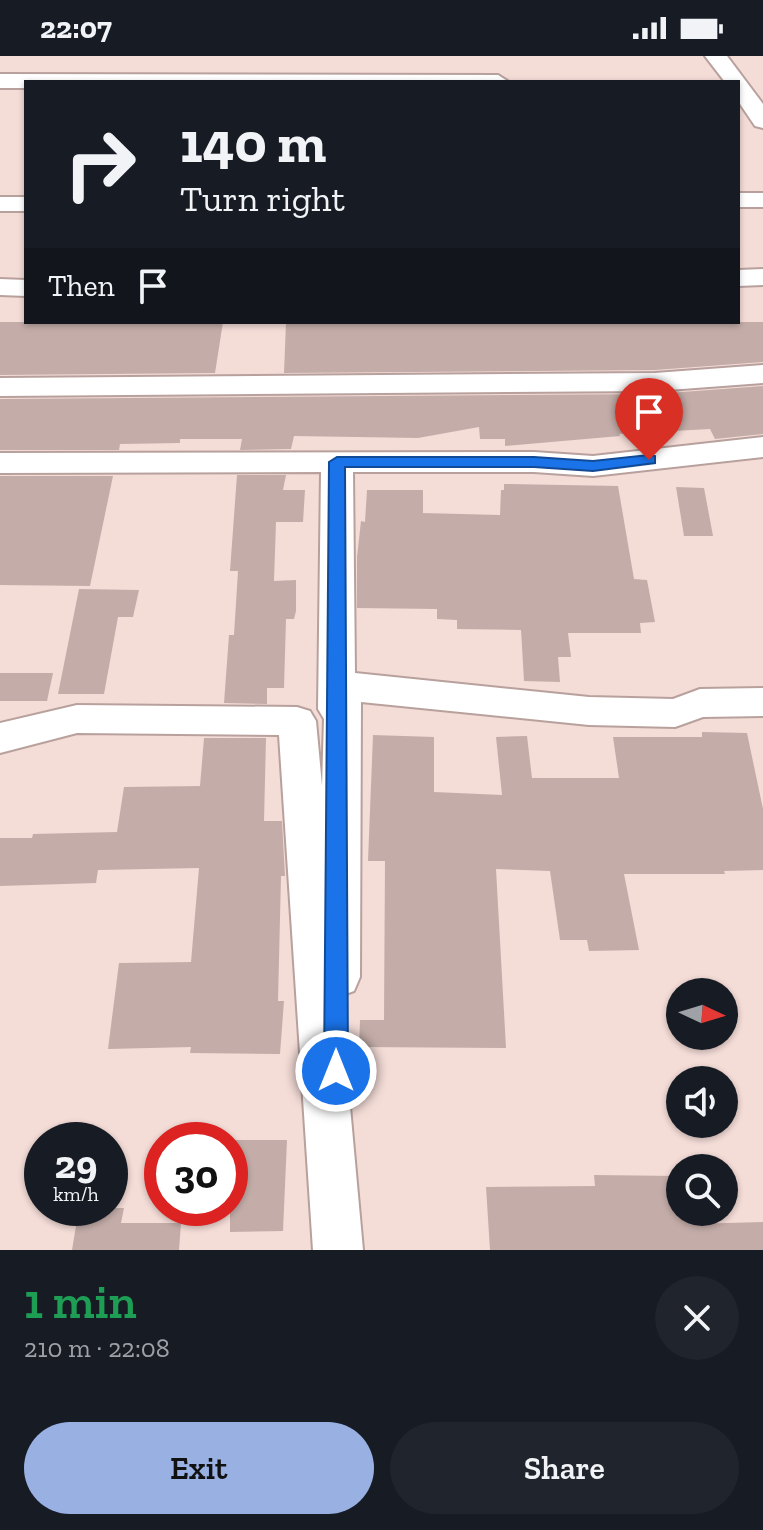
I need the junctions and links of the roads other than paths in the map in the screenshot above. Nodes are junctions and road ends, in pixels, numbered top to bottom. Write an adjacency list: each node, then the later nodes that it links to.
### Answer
1 (716, 56): 2 (street)
2 (735, 80)
3 (0, 81): 4 (street)
4 (24, 81)
5 (740, 87): 6 (street)
6 (763, 121)
7 (740, 200): 8 (street)
8 (763, 200)
9 (0, 204): 10 (street)
10 (24, 204)
11 (763, 277): 12 (street)
12 (740, 278)
13 (0, 287): 14 (street)
14 (24, 288)
15 (763, 374): 16 (street)
16 (0, 387)
17 (763, 447): 18 (street)
18 (337, 462): 19 (street); 22 (street)
19 (0, 463)
20 (763, 702): 22 (street)
21 (0, 738): 23 (street)
22 (336, 1071): 23 (street)
23 (339, 1250)

